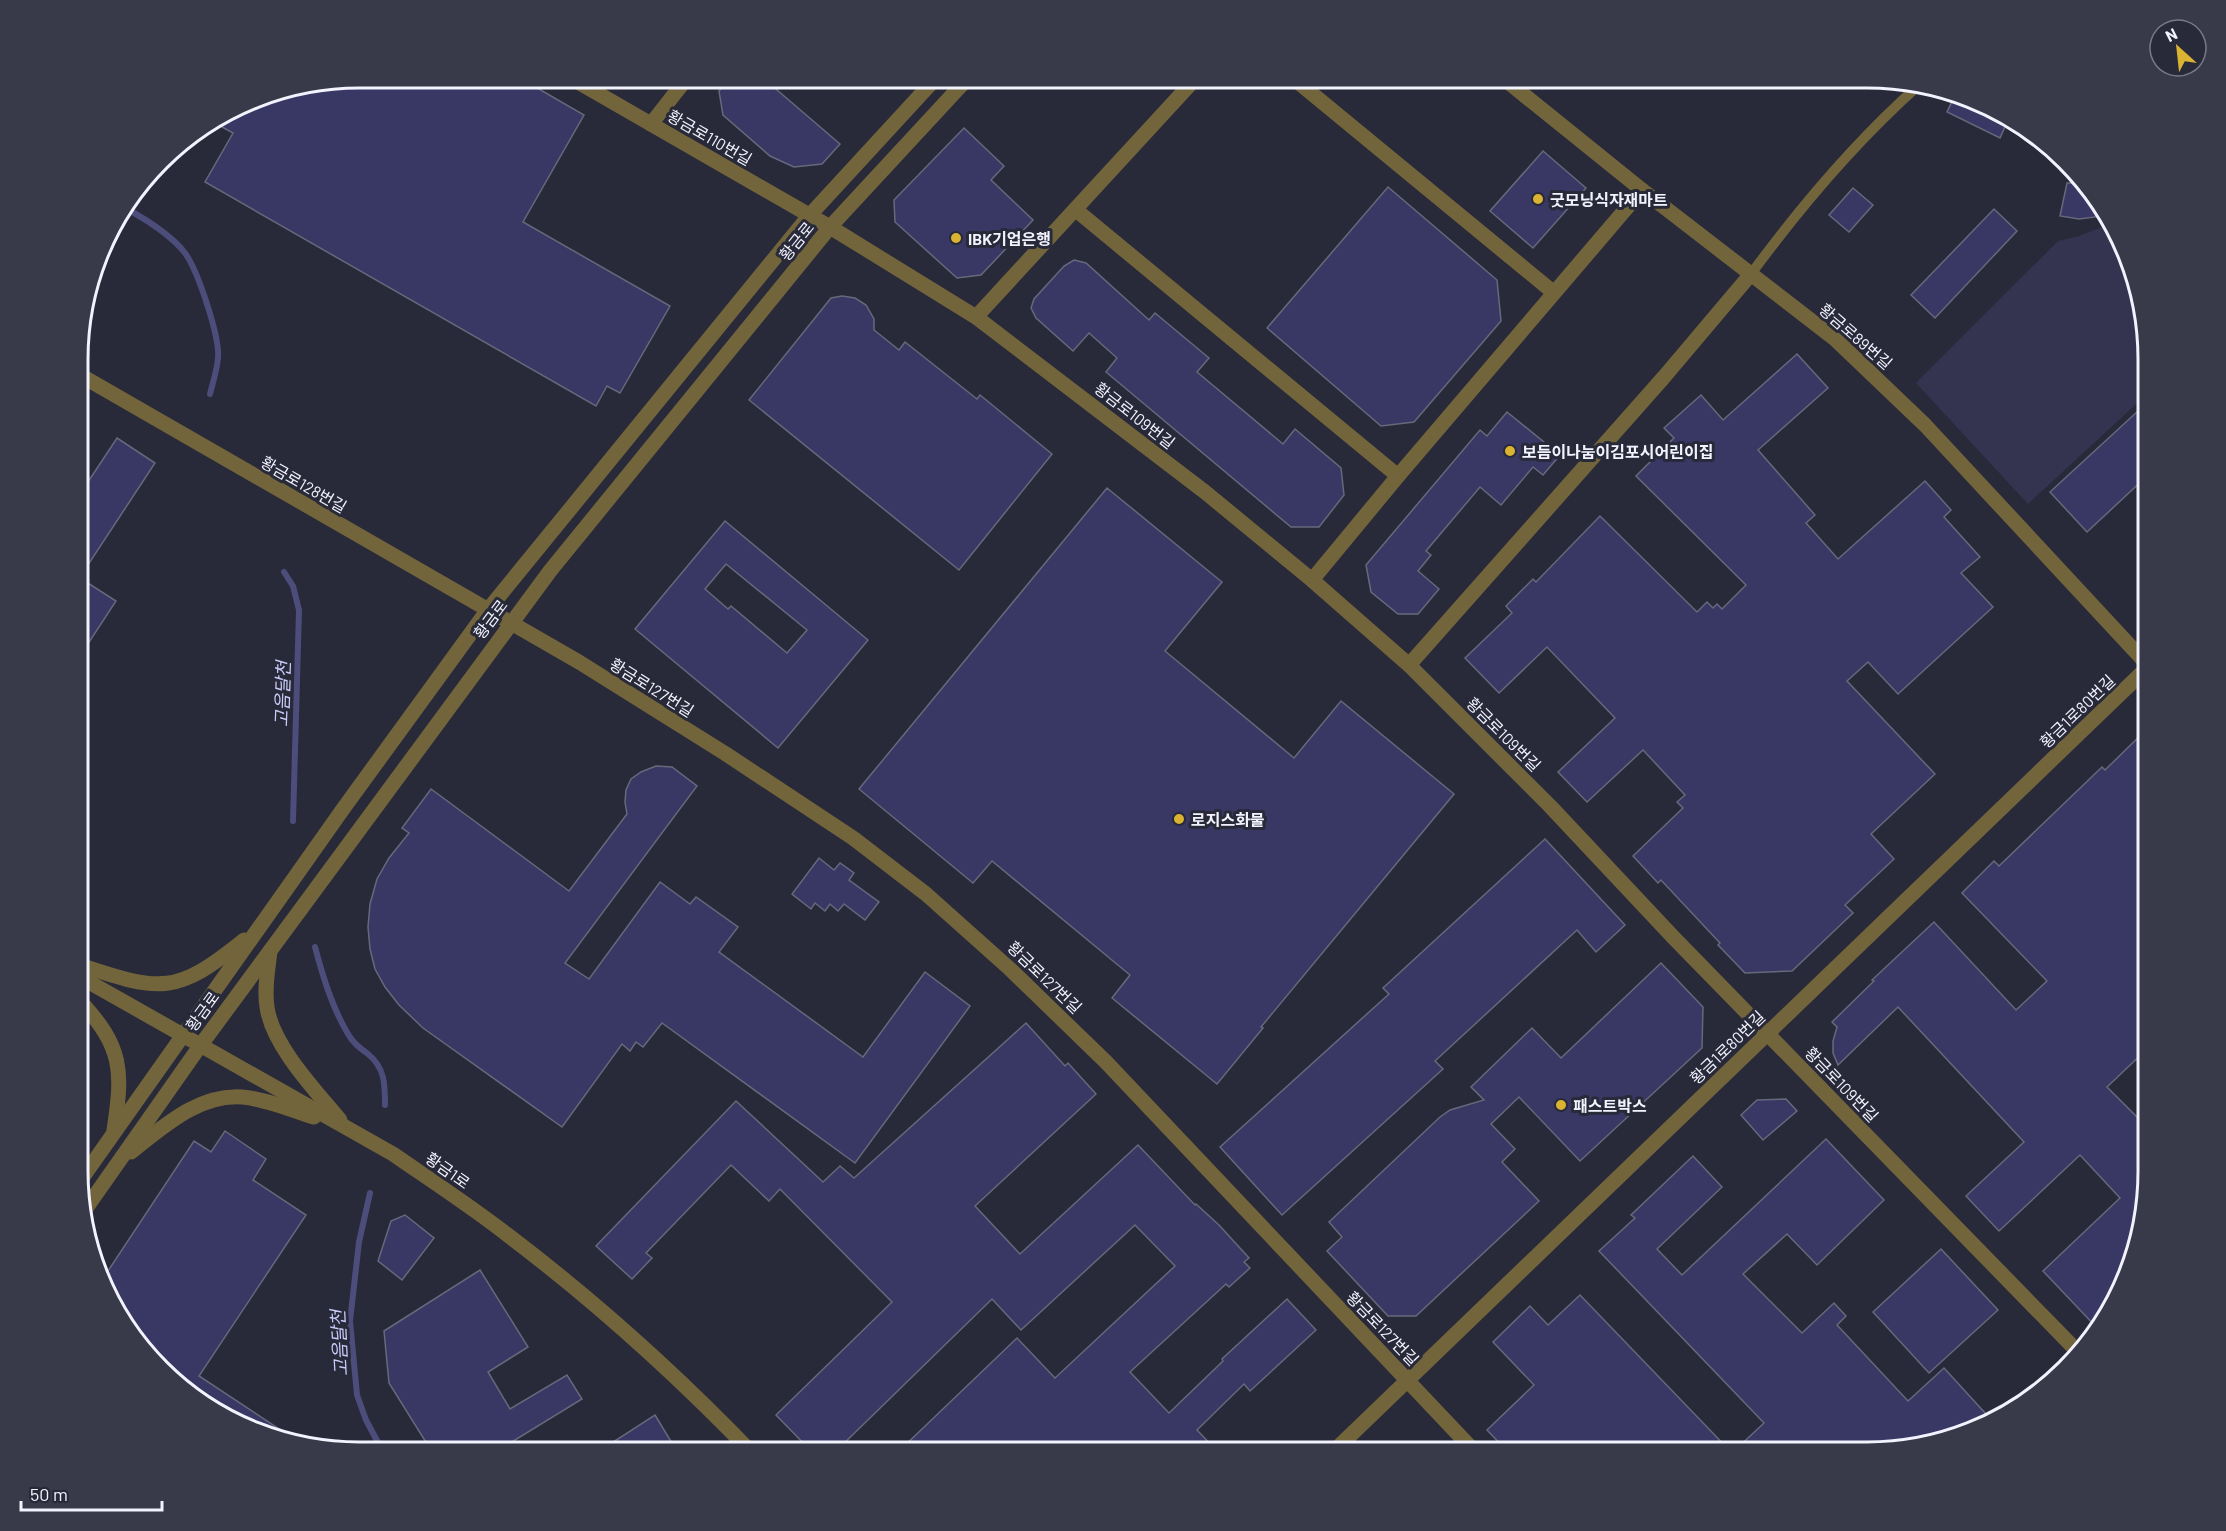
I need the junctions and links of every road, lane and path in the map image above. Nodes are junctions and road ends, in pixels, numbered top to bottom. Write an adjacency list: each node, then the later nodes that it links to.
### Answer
1 (588, 88): 9 (street, 황금로110번길)
2 (679, 88): 9 (street)
3 (927, 88): 12 (street, 황금로)
4 (959, 88): 13 (street, 황금로)
5 (1187, 88): 11 (street)
6 (1305, 88): 15 (street)
7 (1515, 88): 10 (street, 황금로89번길)
8 (1911, 93): 14 (lane)
9 (651, 124): 12 (street, 황금로110번길)
10 (1642, 190): 14 (street, 황금로89번길); 15 (street)
11 (1076, 210): 16 (street); 18 (street)
12 (809, 216): 13 (street, 황금로110번길); 20 (street, 황금로)
13 (830, 227): 16 (street, 황금로109번길); 21 (street, 황금로)
14 (1751, 274): 22 (street, 황금로89번길); 23 (street)
15 (1553, 292): 18 (street)
16 (976, 317): 19 (street, 황금로109번길)
17 (88, 380): 20 (street, 황금로128번길)
18 (1398, 476): 19 (street)
19 (1312, 580): 23 (street, 황금로109번길)
20 (487, 611): 21 (street, 황금로128번길); 25 (street, 황금로)
21 (509, 624): 26 (street, 황금로); 39 (street, 황금로127번길)
22 (2138, 654)
23 (1409, 665): 30 (street, 황금로109번길)
24 (2138, 677): 30 (street, 황금1로80번길)
25 (258, 929): 27 (street); 31 (street, 황금로)
26 (270, 949): 32 (street, 황금로); 33 (street)
27 (88, 968)
28 (88, 982): 31 (street, 황금1로)
29 (88, 1011): 34 (street)
30 (1767, 1034): 38 (street, 황금로109번길); 39 (street, 황금1로80번길)
31 (183, 1036): 32 (street, 황금1로); 34 (street, 황금로)
32 (200, 1046): 33 (street, 황금1로); 35 (street, 황금로)
33 (345, 1126): 35 (street); 40 (street, 황금1로)
34 (114, 1133): 36 (street, 황금로)
35 (120, 1161): 37 (street, 황금로)
36 (88, 1170)
37 (90, 1202)
38 (2072, 1347)
39 (1408, 1380): 41 (street, 황금1로80번길); 42 (street, 황금로127번길)
40 (741, 1442)
41 (1343, 1442)
42 (1466, 1442)

